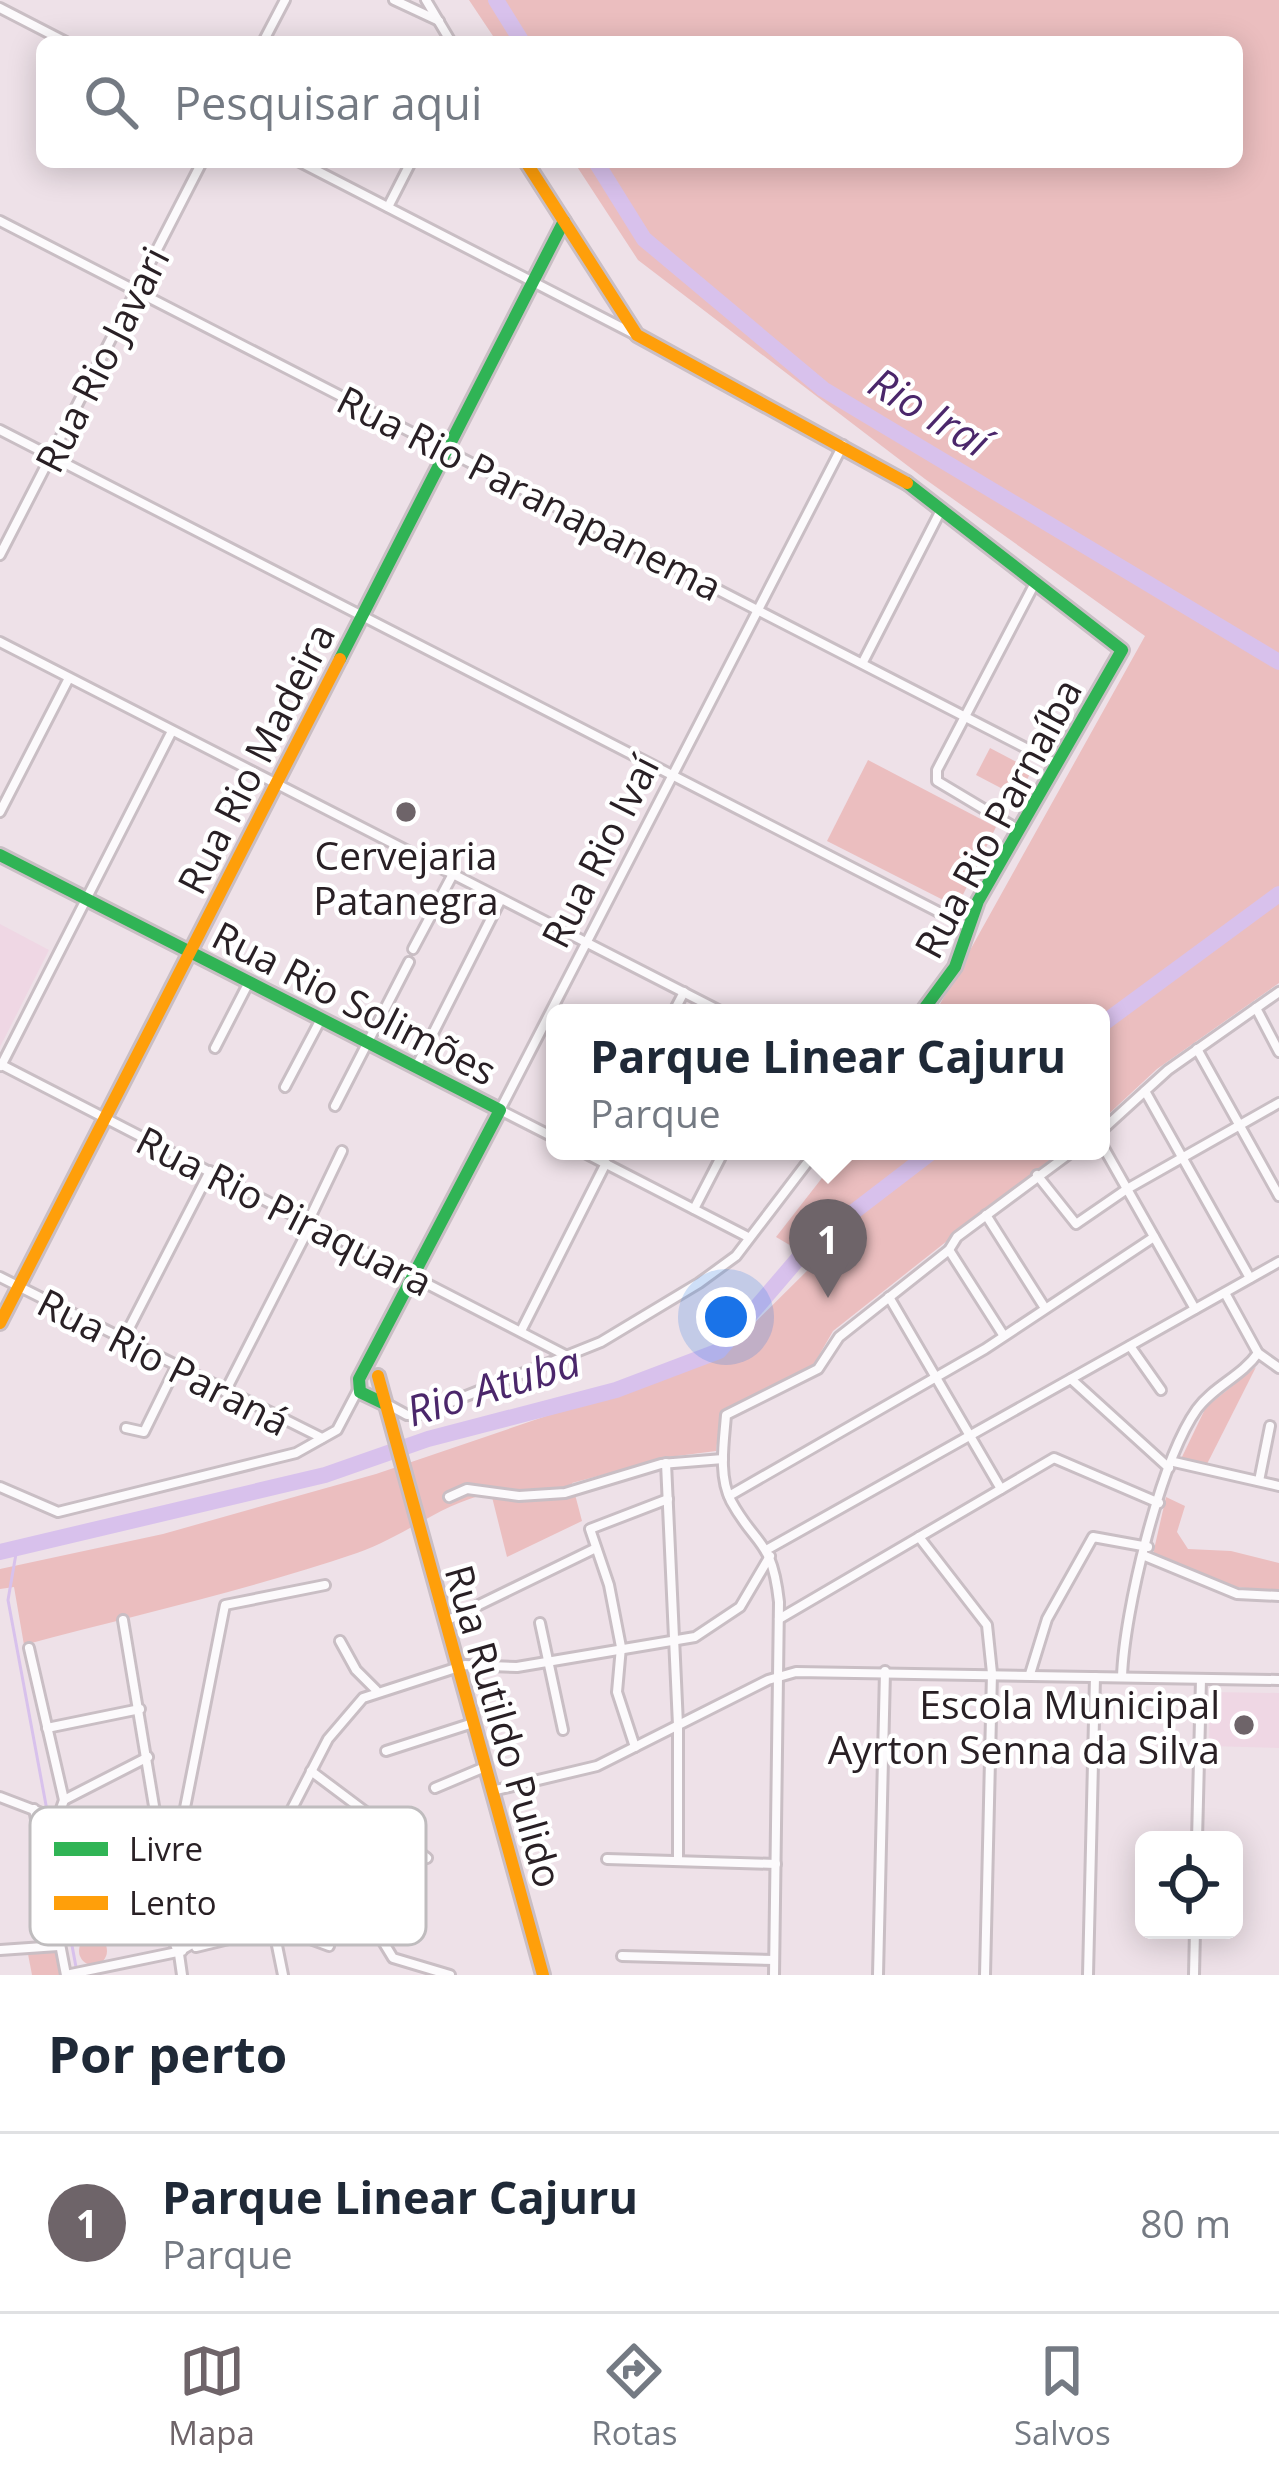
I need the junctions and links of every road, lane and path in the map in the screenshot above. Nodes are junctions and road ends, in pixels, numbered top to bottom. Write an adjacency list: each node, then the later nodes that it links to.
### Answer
1 (285, 0): 9 (street)
2 (394, 0): 6 (street)
3 (426, 0): 5 (street)
4 (0, 8): 8 (street)
5 (432, 10): 6 (street); 7 (street)
6 (417, 11): 7 (street)
7 (440, 22): 10 (street)
8 (54, 36)
9 (266, 36)
10 (448, 36)
11 (199, 168): 19 (street, Rua Rio Javari)
12 (312, 168): 15 (street)
13 (407, 168): 15 (street)
14 (530, 168): 17 (street)
15 (388, 207): 18 (street)
16 (0, 221): 19 (street, Rua Rio Paranapanema)
17 (564, 221): 18 (street, Rua Rio Madeira); 20 (street)
18 (533, 280): 20 (street); 23 (street, Rua Rio Madeira)
19 (136, 290): 23 (street, Rua Rio Paranapanema); 24 (street, Rua Rio Javari)
20 (637, 335): 22 (street)
21 (0, 430): 24 (street)
22 (843, 445): 25 (street); 28 (street, Rua Rio Ivaí)
23 (447, 450): 28 (street, Rua Rio Paranapanema); 29 (street, Rua Rio Madeira)
24 (51, 457): 26 (street, Rua Rio Javari); 29 (street)
25 (940, 512): 27 (street); 31 (street)
26 (0, 555)
27 (1035, 583): 33 (street); 35 (street, Rua Rio Parnaíba)
28 (756, 608): 31 (street, Rua Rio Paranapanema); 36 (street, Rua Rio Ivaí)
29 (362, 616): 36 (street); 37 (street, Rua Rio Madeira)
30 (0, 643): 32 (street)
31 (863, 662): 33 (street, Rua Rio Paranapanema)
32 (68, 678): 34 (street); 38 (street)
33 (963, 714): 35 (street, Rua Rio Paranapanema); 39 (street)
34 (172, 730): 37 (street); 42 (street)
35 (1058, 765): 39 (street, Rua Rio Parnaíba)
36 (672, 774): 44 (street); 45 (street, Rua Rio Ivaí)
37 (276, 784): 41 (street); 47 (street, Rua Rio Madeira)
38 (0, 812)
39 (1019, 830): 44 (street, Rua Rio Parnaíba)
40 (0, 855): 42 (street, Rua Rio Solimões)
41 (453, 874): 43 (street); 46 (street)
42 (87, 898): 47 (street, Rua Rio Solimões); 63 (street)
43 (501, 899): 45 (street); 64 (street)
44 (966, 926): 55 (street, Rua Rio Parnaíba)
45 (586, 942): 50 (street); 52 (street, Rua Rio Ivaí)
46 (413, 949)
47 (190, 952): 49 (street, Rua Rio Solimões); 70 (street, Rua Rio Madeira)
48 (409, 962): 59 (street)
49 (249, 982): 57 (street, Rua Rio Solimões); 60 (street)
50 (684, 992): 53 (street); 54 (street)
51 (1279, 992): 56 (street)
52 (554, 1004)
53 (678, 1004)
54 (707, 1004)
55 (927, 1004)
56 (1256, 1008): 61 (street); 62 (street)
57 (321, 1019): 59 (street, Rua Rio Solimões); 65 (street)
58 (546, 1020): 69 (street, Rua Rio Ivaí)
59 (367, 1043): 64 (street, Rua Rio Solimões); 68 (street)
60 (215, 1048)
61 (1197, 1049): 66 (street); 72 (street)
62 (1279, 1052)
63 (0, 1065): 70 (street, Rua Rio Piraquara)
64 (416, 1067): 69 (street, Rua Rio Solimões)
65 (285, 1088)
66 (1144, 1091): 71 (street); 75 (street)
67 (1279, 1102): 72 (street)
68 (335, 1106)
69 (500, 1109): 73 (street, Rua Rio Solimões); 94 (street, Rua Rio Ivaí)
70 (105, 1117): 82 (street, Rua Rio Piraquara); 96 (street, Rua Rio Madeira)
71 (1110, 1123)
72 (1239, 1125): 75 (street); 85 (street)
73 (546, 1133)
74 (343, 1151): 88 (street)
75 (1182, 1157): 84 (street); 95 (street)
76 (601, 1160): 102 (street)
77 (606, 1160): 86 (street)
78 (719, 1160): 86 (street)
79 (809, 1160): 89 (street)
80 (1059, 1160): 83 (street)
81 (1110, 1160): 84 (street)
82 (210, 1171): 88 (street, Rua Rio Piraquara); 104 (street)
83 (1037, 1175): 84 (street); 87 (street)
84 (1126, 1189): 90 (street)
85 (1279, 1196)
86 (694, 1209): 89 (street)
87 (986, 1215): 91 (street); 99 (street)
88 (310, 1223): 94 (street, Rua Rio Piraquara); 116 (street)
89 (748, 1237): 108 (street)
90 (1154, 1237): 99 (street); 100 (street)
91 (950, 1250): 98 (street); 103 (street)
92 (1279, 1262): 95 (street)
93 (0, 1276): 96 (street, Rua Rio Paraná)
94 (416, 1277): 102 (street, Rua Rio Piraquara); 106 (street, Rua Rio Ivaí)
95 (1250, 1278): 97 (street)
96 (19, 1286): 101 (street, Rua Rio Madeira); 104 (street, Rua Rio Paraná)
97 (1225, 1293): 100 (street); 107 (street)
98 (890, 1297): 111 (street); 123 (street)
99 (1043, 1305): 103 (street)
100 (1195, 1309): 105 (street)
101 (0, 1323)
102 (521, 1331): 108 (street, Rua Rio Piraquara)
103 (1001, 1334): 111 (street)
104 (123, 1340): 109 (street, Rua Rio Paraná)
105 (1130, 1346): 113 (street); 115 (street)
106 (378, 1350): 112 (street, Rua Rio Ivaí); 114 (street, Rua Rio Ivaí)
107 (1258, 1353): 110 (street); 125 (street)
108 (569, 1357): 117 (street)
109 (176, 1367): 116 (street, Rua Rio Paraná); 120 (street)
110 (1279, 1368)
111 (936, 1378): 122 (street); 130 (street)
112 (380, 1379): 114 (street); 114 (street); 117 (street, Rua Rio Ivaí)
113 (1071, 1379): 122 (street); 125 (street)
114 (362, 1386): 117 (street); 121 (street, Rua Rio Ivaí)
115 (1161, 1390)
116 (225, 1392): 121 (street, Rua Rio Paraná)
117 (383, 1402): 118 (street, Rua Rio Ivaí)
118 (388, 1418): 142 (street, Rua Rutildo Pulido)
119 (1270, 1426): 126 (street)
120 (126, 1428)
121 (329, 1436): 128 (street)
122 (970, 1436): 129 (street); 137 (street)
123 (723, 1460): 124 (street); 130 (street)
124 (666, 1463): 131 (street); 132 (street)
125 (1171, 1465): 126 (street); 133 (street)
126 (1259, 1481): 127 (street)
127 (1279, 1486)
128 (0, 1487)
129 (1000, 1489): 133 (street); 134 (street)
130 (729, 1496): 137 (street)
131 (449, 1497)
132 (668, 1499): 135 (street); 144 (street)
133 (1159, 1503): 136 (street)
134 (920, 1537): 140 (street); 151 (street)
135 (596, 1548): 142 (street); 146 (street)
136 (1147, 1552): 139 (street); 152 (street); 155 (street)
137 (769, 1553): 140 (street); 144 (street)
138 (325, 1585): 175 (street)
139 (1279, 1596)
140 (779, 1619): 153 (street)
141 (123, 1620): 159 (street)
142 (444, 1621): 149 (street, Rua Rutildo Pulido)
143 (540, 1623): 148 (street)
144 (674, 1640): 146 (street); 161 (street)
145 (340, 1641): 158 (street)
146 (621, 1647): 148 (street); 164 (street)
147 (29, 1648): 162 (street)
148 (546, 1662): 149 (street); 163 (street)
149 (457, 1667): 158 (street); 160 (street, Rua Rutildo Pulido)
150 (885, 1671): 151 (street); 153 (street); 203 (street)
151 (992, 1673): 152 (street); 204 (street)
152 (1030, 1674): 154 (street)
153 (781, 1675): 161 (street); 182 (street)
154 (1095, 1676): 155 (street); 205 (street)
155 (1122, 1677): 156 (street)
156 (1201, 1678): 157 (street); 179 (street)
157 (1279, 1680)
158 (376, 1690): 168 (street)
159 (140, 1709): 162 (street); 166 (street)
160 (473, 1723): 165 (street); 167 (street, Rua Rutildo Pulido)
161 (678, 1725): 164 (street); 181 (street)
162 (47, 1728): 172 (street)
163 (563, 1730)
164 (635, 1747): 170 (street)
165 (386, 1751)
166 (148, 1757): 172 (street); 174 (street)
167 (485, 1767): 169 (street); 170 (street, Rua Rutildo Pulido)
168 (311, 1772): 176 (street); 177 (street)
169 (435, 1788)
170 (492, 1791): 201 (street, Rua Rutildo Pulido)
171 (0, 1797): 178 (street)
172 (64, 1800): 173 (street)
173 (60, 1807)
174 (156, 1807)
175 (185, 1807)
176 (294, 1807)
177 (360, 1807)
178 (30, 1808)
179 (1197, 1831)
180 (607, 1859): 181 (street)
181 (678, 1861): 182 (street)
182 (776, 1864): 196 (street)
183 (1195, 1939): 206 (street)
184 (175, 1945): 194 (street)
185 (177, 1945): 194 (street)
186 (189, 1945): 194 (street)
187 (206, 1945): 194 (street)
188 (277, 1945): 199 (street)
189 (326, 1945): 192 (street)
190 (385, 1945): 200 (street)
191 (59, 1946): 193 (street); 197 (street)
192 (329, 1946)
193 (0, 1950)
194 (178, 1952): 197 (street); 198 (street)
195 (622, 1956): 196 (street)
196 (774, 1960): 202 (street)
197 (66, 1975)
198 (182, 1975)
199 (283, 1975)
200 (450, 1975)
201 (543, 1975)
202 (774, 1975)
203 (878, 1975)
204 (985, 1975)
205 (1088, 1975)
206 (1194, 1975)

